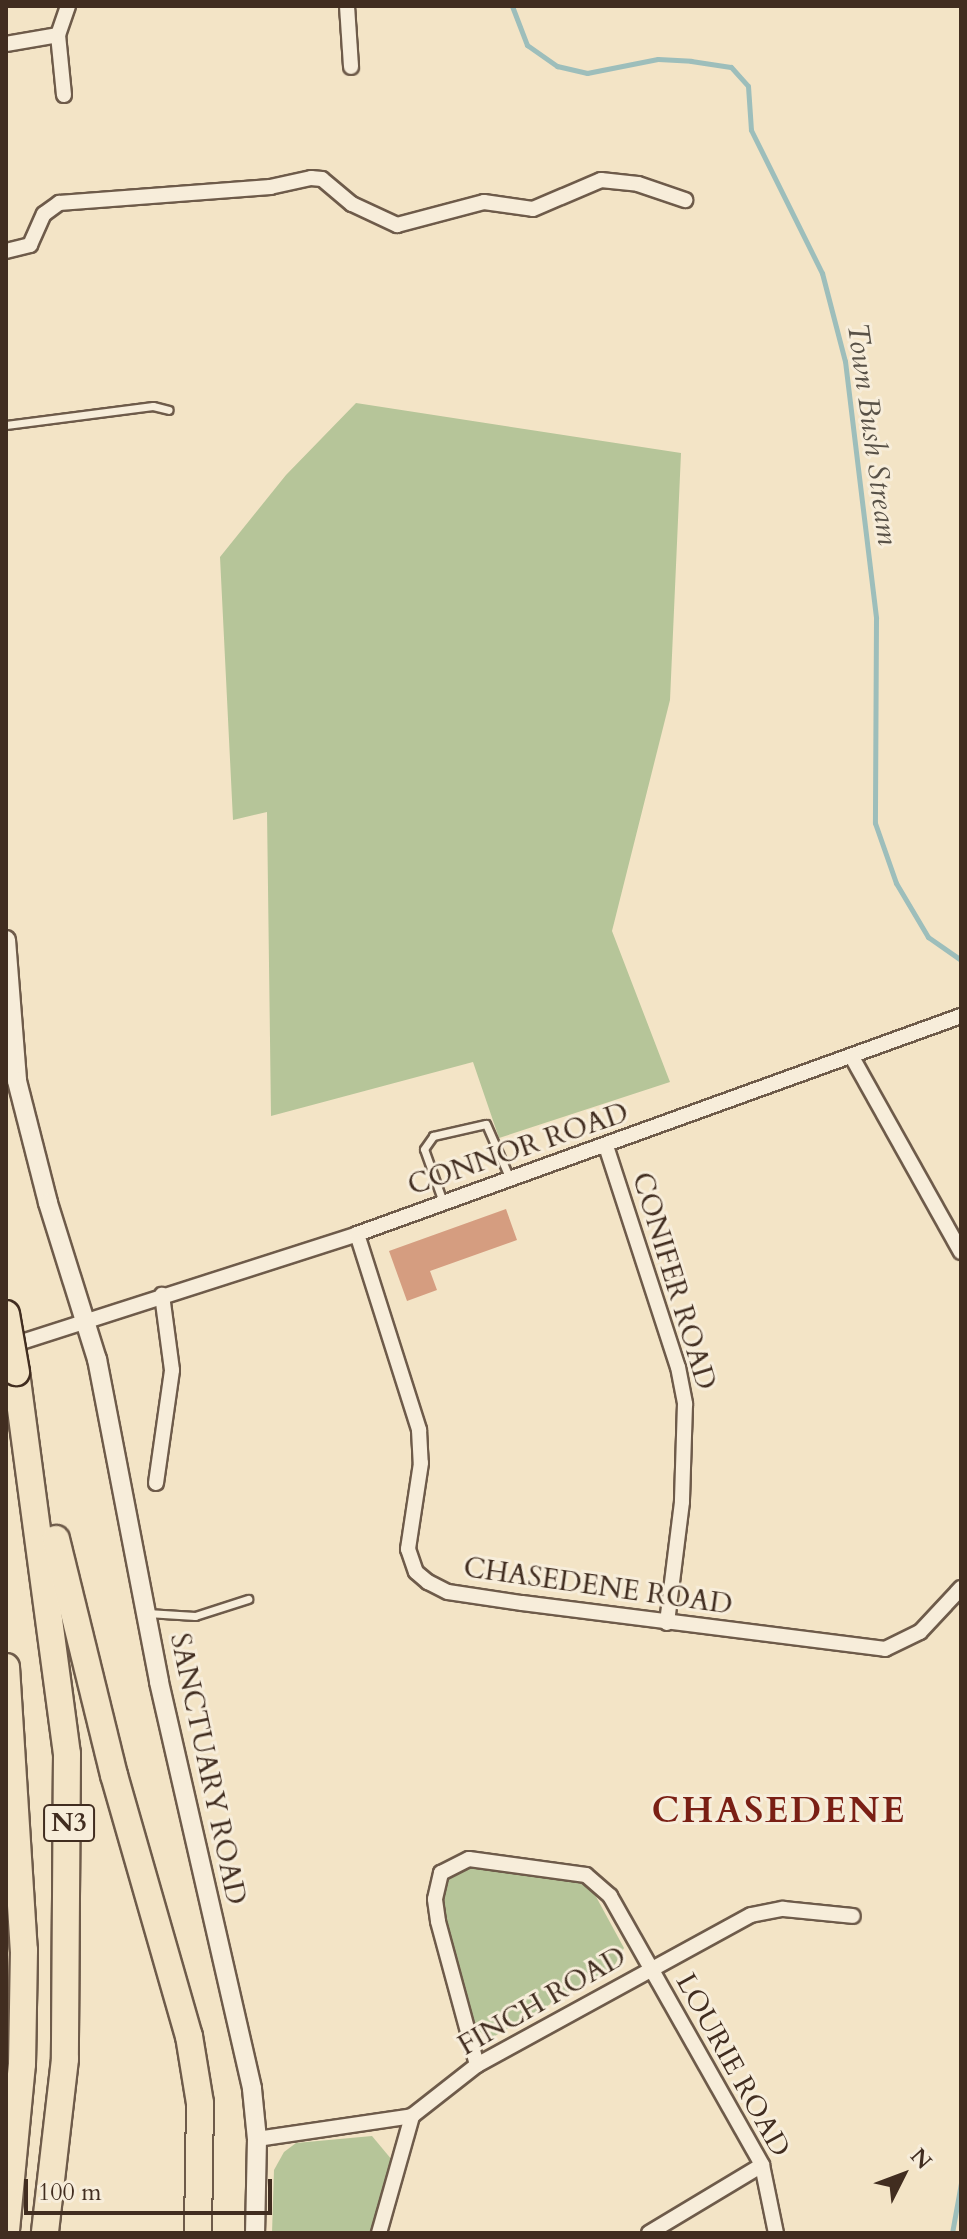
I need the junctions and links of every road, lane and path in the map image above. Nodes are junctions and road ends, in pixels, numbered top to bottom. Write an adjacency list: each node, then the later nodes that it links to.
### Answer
1 (68, 6): 3 (street)
2 (347, 6): 5 (street)
3 (58, 35): 4 (street); 6 (street)
4 (6, 44)
5 (351, 67)
6 (64, 95)
7 (685, 200): 8 (street)
8 (6, 251)
9 (169, 410): 10 (lane)
10 (6, 425)
11 (6, 940): 21 (street, SANCTUARY ROAD)
12 (961, 1016): 13 (street, CONNOR ROAD)
13 (853, 1059): 14 (street, CONNOR ROAD); 18 (street)
14 (606, 1146): 15 (street, CONNOR ROAD); 28 (street, CONIFER ROAD)
15 (510, 1179): 16 (street, CONNOR ROAD); 16 (lane)
16 (443, 1202): 17 (street, CONNOR ROAD)
17 (357, 1234): 19 (street, CONNOR ROAD); 28 (street, CHASEDENE ROAD)
18 (961, 1252)
19 (162, 1295): 21 (street, CONNOR ROAD); 24 (street)
20 (6, 1314): 23 (highway, N3, bridge)
21 (87, 1318): 22 (street, CONNOR ROAD); 27 (street, SANCTUARY ROAD)
22 (6, 1347)
23 (24, 1416): 39 (highway, N3); 40 (highway)
24 (156, 1483)
25 (961, 1588): 28 (street, CHASEDENE ROAD)
26 (248, 1599): 27 (lane)
27 (145, 1613): 36 (street, SANCTUARY ROAD)
28 (667, 1623)
29 (6, 1667): 30 (highway, N3)
30 (19, 1824): 31 (highway); 38 (highway, N3)
31 (6, 1904)
32 (853, 1916): 33 (street, FINCH ROAD)
33 (651, 1970): 34 (street, FINCH ROAD); 34 (street, LOURIE ROAD); 37 (street, LOURIE ROAD)
34 (477, 2065): 35 (street, FINCH ROAD)
35 (412, 2116): 36 (street, FINCH ROAD); 42 (street)
36 (257, 2139): 41 (street, SANCTUARY ROAD)
37 (762, 2165): 43 (street); 44 (street, LOURIE ROAD)
38 (6, 2229)
39 (45, 2233)
40 (198, 2233)
41 (255, 2233)
42 (379, 2233)
43 (649, 2233)
44 (776, 2233)

